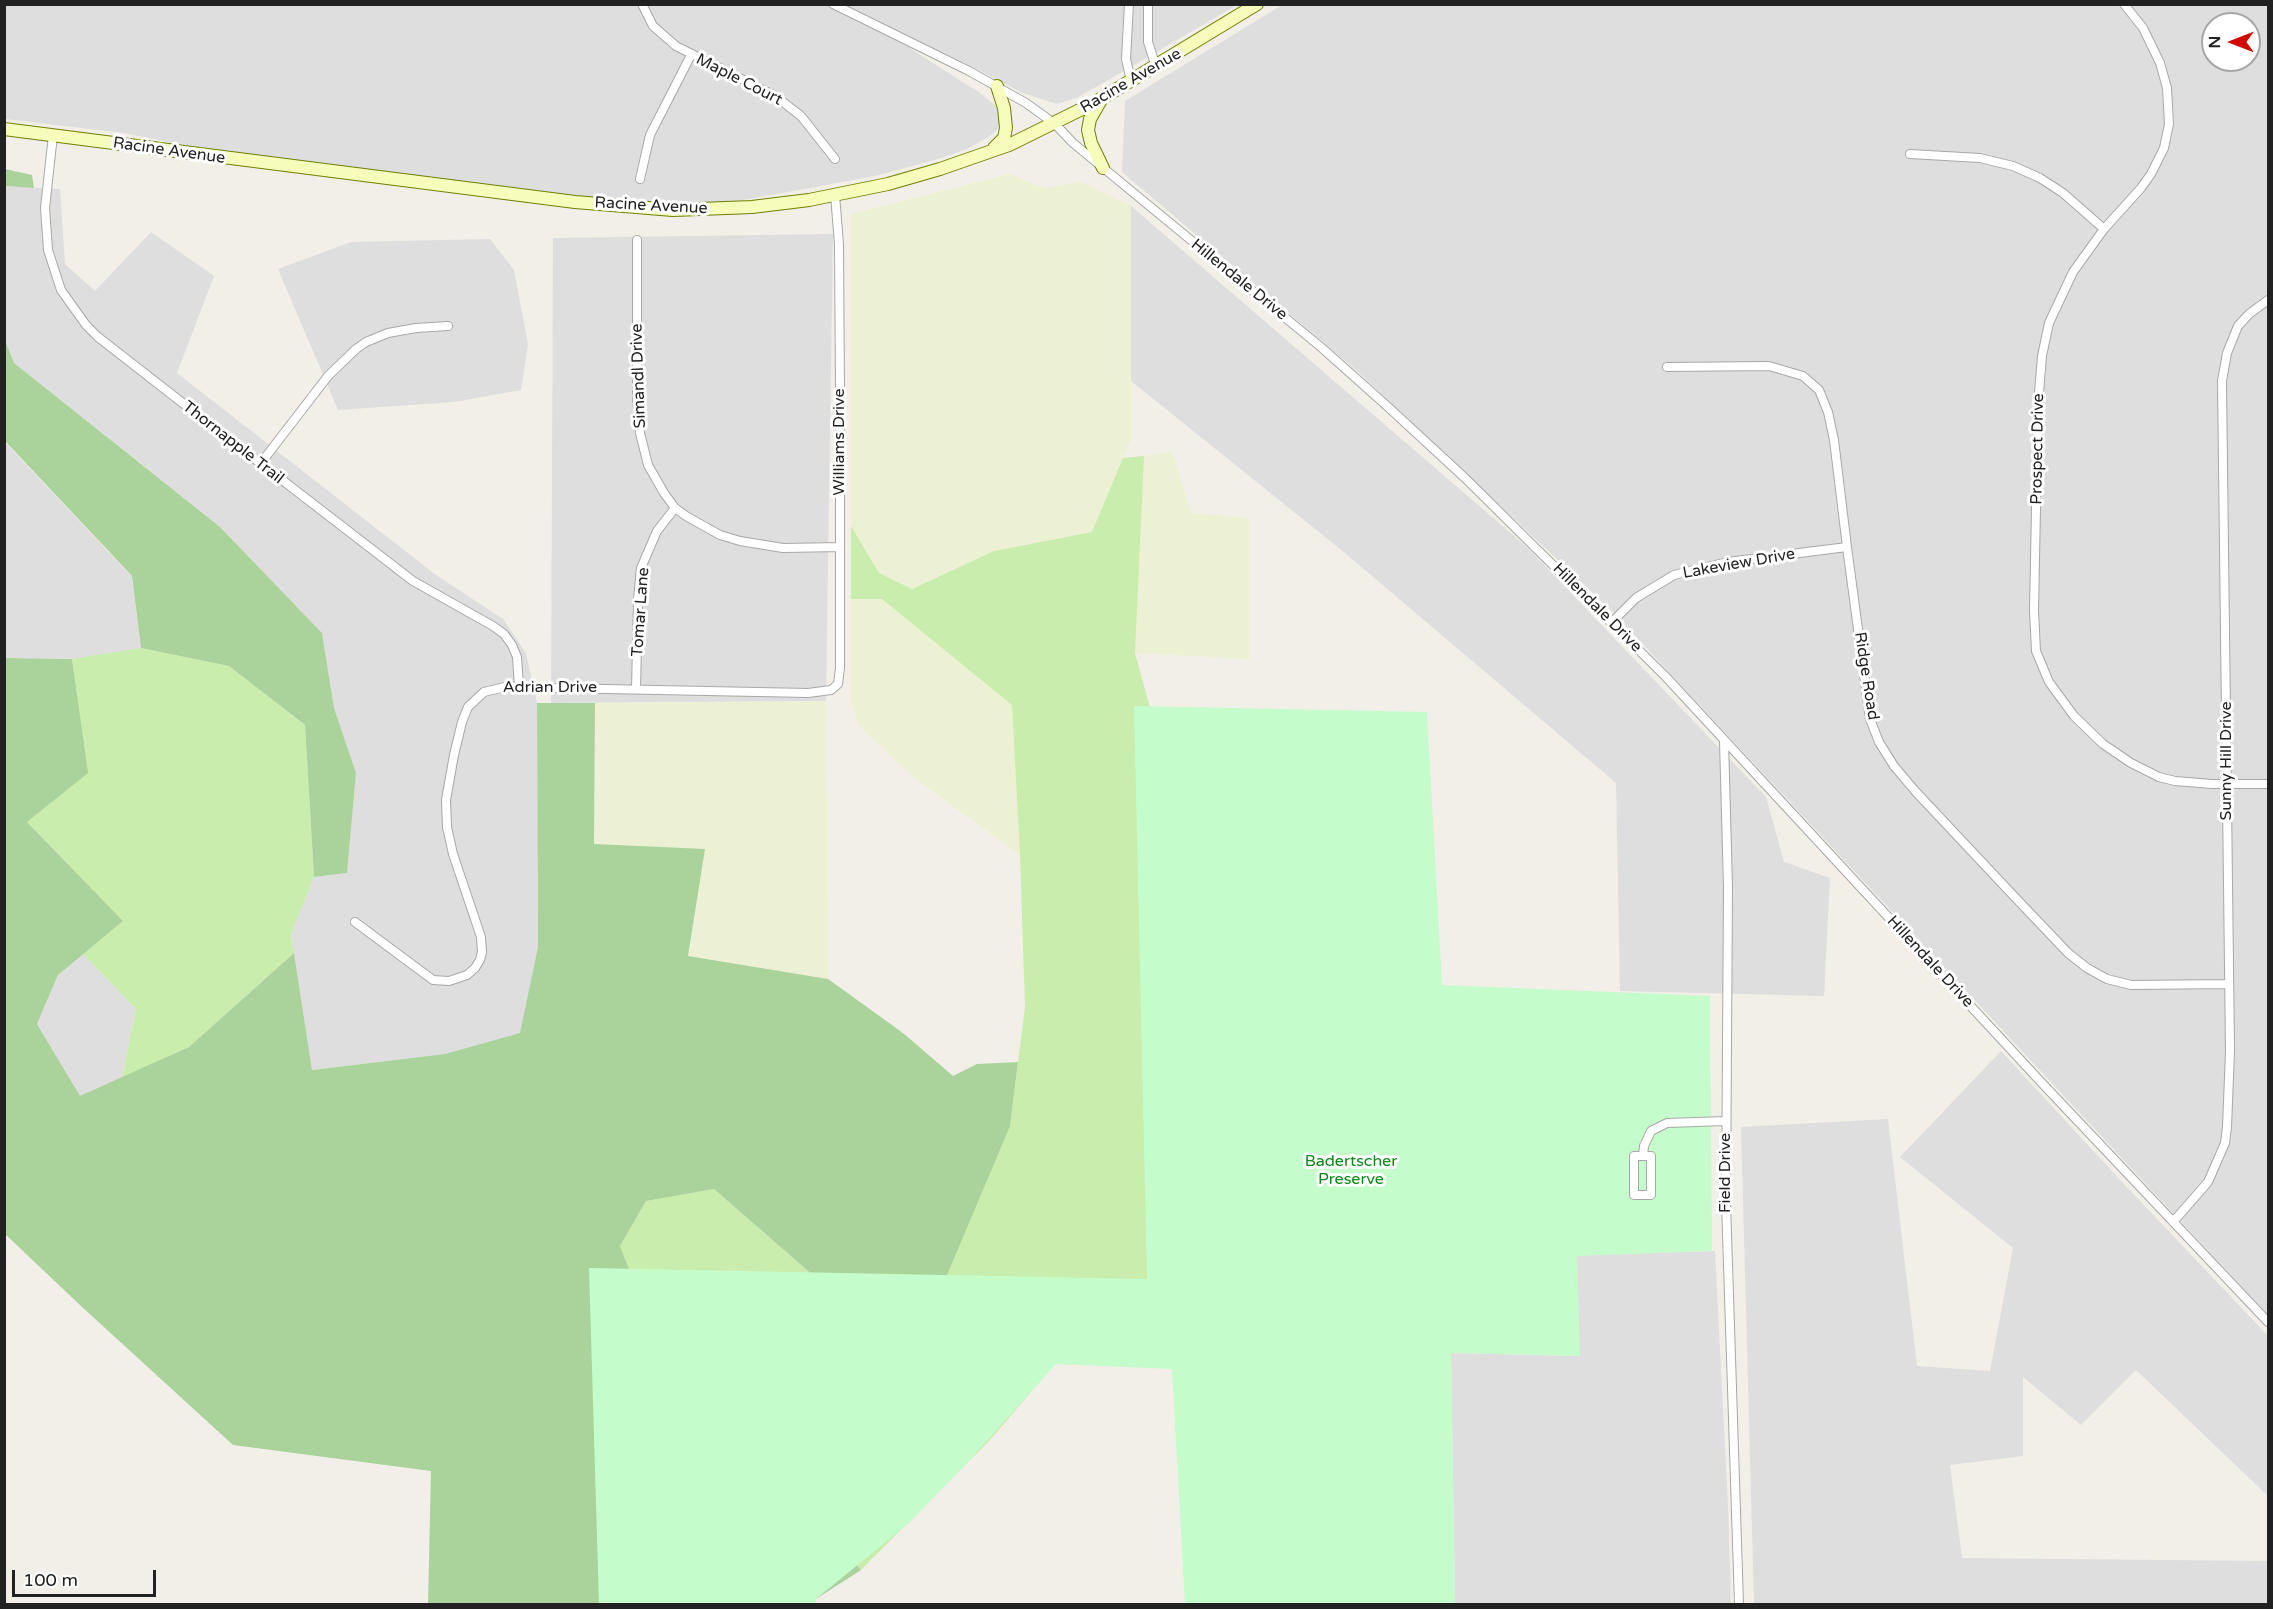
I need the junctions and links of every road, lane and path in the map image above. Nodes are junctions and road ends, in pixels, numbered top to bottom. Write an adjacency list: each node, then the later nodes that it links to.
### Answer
1 (642, 4): 7 (street, Maple Court)
2 (833, 4): 10 (street, Hillendale Drive)
3 (1129, 4): 9 (street)
4 (1148, 4): 8 (street)
5 (1257, 4): 8 (main road, Racine Avenue)
6 (2124, 4): 21 (street, Prospect Drive)
7 (690, 55): 17 (street, Maple Court); 19 (street)
8 (1156, 67): 9 (main road, Racine Avenue)
9 (1131, 81): 11 (main road, Racine Avenue)
10 (997, 86): 12 (street, Hillendale Drive); 15 (main road)
11 (1102, 99): 12 (main road, Racine Avenue); 18 (main road)
12 (1055, 124): 15 (main road, Racine Avenue); 18 (street, Hillendale Drive)
13 (4, 129): 14 (main road, Racine Avenue)
14 (53, 135): 20 (main road, Racine Avenue); 26 (street, Thornapple Trail)
15 (990, 152): 20 (main road, Racine Avenue)
16 (1910, 154): 21 (street)
17 (835, 159)
18 (1103, 168): 30 (street, Hillendale Drive)
19 (640, 179)
20 (835, 195): 28 (street, Williams Drive)
21 (2104, 229): 35 (street, Prospect Drive)
22 (637, 240): 27 (street, Simandl Drive)
23 (2268, 300): 35 (street, Sunny Hill Drive)
24 (448, 326): 26 (street)
25 (1667, 367): 29 (street, Ridge Road)
26 (261, 463): 31 (street, Thornapple Trail)
27 (675, 507): 28 (street, Simandl Drive); 33 (street, Tomar Lane)
28 (840, 547): 32 (street, Williams Drive)
29 (1846, 547): 30 (street, Lakeview Drive); 38 (street, Ridge Road)
30 (1612, 622): 34 (street, Hillendale Drive)
31 (519, 687): 33 (street, Adrian Drive); 37 (street, Adrian Drive)
32 (836, 688): 33 (street, Adrian Drive)
33 (636, 689)
34 (1724, 741): 39 (street, Field Drive); 41 (street, Hillendale Drive)
35 (2227, 784): 36 (street, Prospect Drive); 38 (street, Sunny Hill Drive)
36 (2268, 784)
37 (355, 922)
38 (2228, 984): 41 (street, Sunny Hill Drive)
39 (1726, 1121): 40 (street); 43 (street, Field Drive)
40 (1643, 1156): 40 (street)
41 (2173, 1222): 42 (street, Hillendale Drive)
42 (2268, 1322)
43 (1738, 1605)

